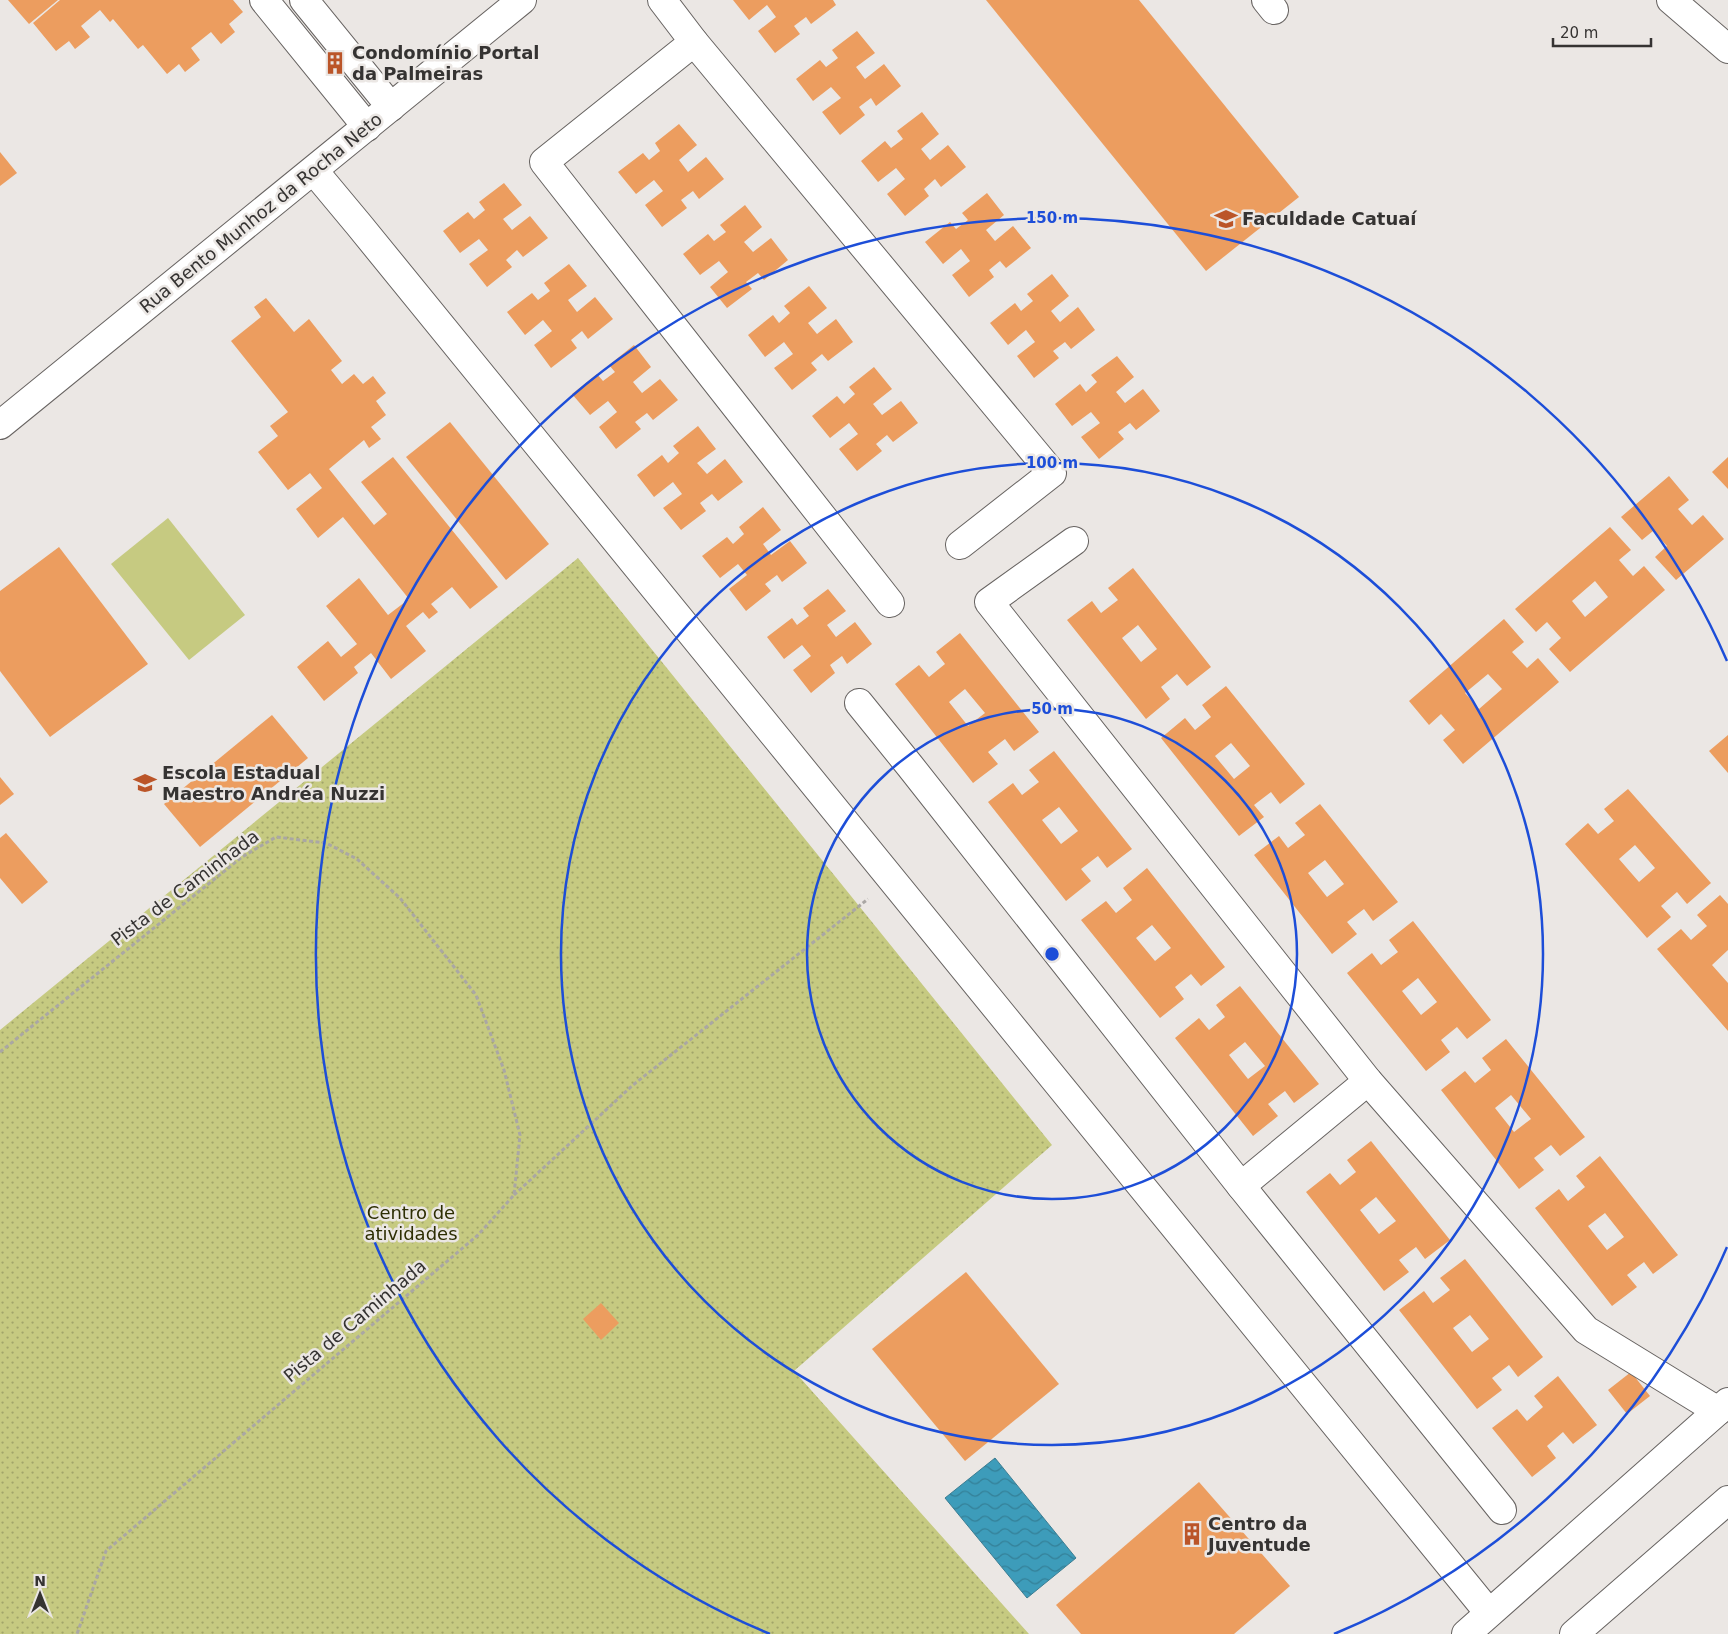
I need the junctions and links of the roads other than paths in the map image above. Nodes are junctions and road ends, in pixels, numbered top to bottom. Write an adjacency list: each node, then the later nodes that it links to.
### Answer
1 (264, 0): 9 (street)
2 (304, 0): 8 (street)
3 (522, 0): 8 (street, Rua Bento Munhoz da Rocha Neto)
4 (662, 0): 6 (street)
5 (1672, 0): 7 (street)
6 (694, 42): 13 (street); 14 (street)
7 (1728, 49)
8 (391, 107): 9 (street, Rua Bento Munhoz da Rocha Neto)
9 (367, 127): 10 (street, Rua Bento Munhoz da Rocha Neto)
10 (314, 171): 11 (street, Rua Bento Munhoz da Rocha Neto); 21 (street)
11 (0, 425)
12 (1074, 541): 16 (street)
13 (960, 545)
14 (890, 604)
15 (859, 703): 17 (street)
16 (1368, 1081): 17 (street); 18 (street)
17 (1241, 1186): 20 (street)
18 (1723, 1407): 21 (street)
19 (1728, 1500): 23 (street)
20 (1502, 1510)
21 (1489, 1613): 22 (street)
22 (1466, 1634)
23 (1574, 1634)

